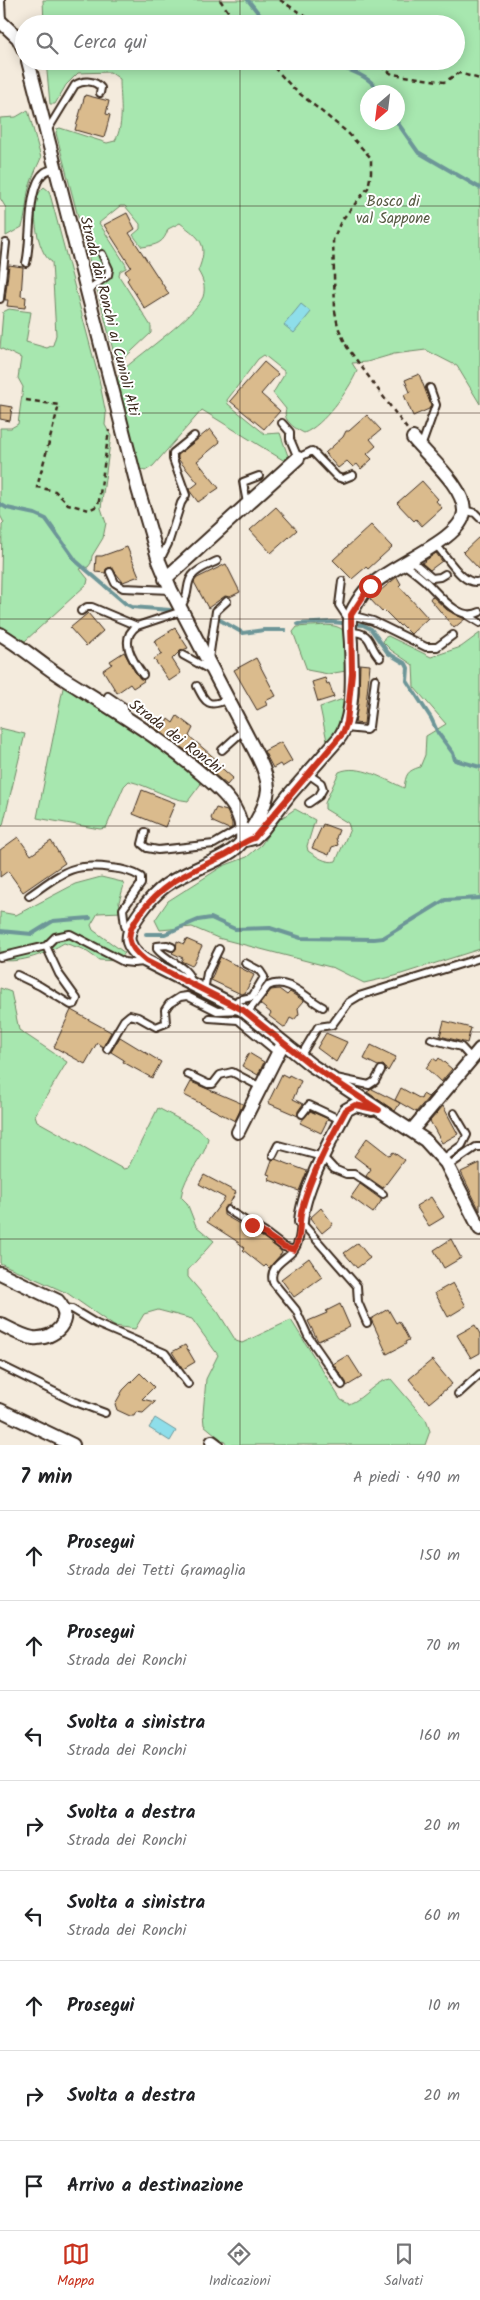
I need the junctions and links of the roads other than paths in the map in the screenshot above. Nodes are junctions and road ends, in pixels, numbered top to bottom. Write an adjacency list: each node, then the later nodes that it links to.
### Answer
1 (1, 0): 2 (lane)
2 (1, 22): 3 (street)
3 (15, 35)
4 (30, 70): 6 (street, Strada dai Ronchi ai Cunioli Alti)
5 (100, 93): 6 (lane)
6 (47, 132): 7 (street, Strada dai Ronchi ai Cunioli Alti)
7 (56, 168): 10 (lane); 11 (street, Strada dai Ronchi ai Cunioli Alti)
8 (6, 243): 12 (lane)
9 (102, 254): 11 (lane)
10 (26, 263)
11 (87, 291): 24 (street, Strada dai Ronchi ai Cunioli Alti)
12 (0, 299)
13 (430, 388): 16 (lane)
14 (282, 423): 17 (lane)
15 (194, 436): 24 (lane)
16 (417, 443): 21 (street)
17 (298, 458): 18 (lane); 20 (street)
18 (353, 475)
19 (259, 476): 20 (lane)
20 (247, 504): 31 (street)
21 (464, 510): 22 (lane); 23 (street)
22 (480, 518)
23 (435, 544): 26 (street); 30 (lane)
24 (159, 561): 31 (street, Strada dai Ronchi ai Cunioli Alti)
25 (217, 561): 33 (lane)
26 (407, 562): 28 (lane); 36 (lane); 38 (street)
27 (110, 572): 31 (lane)
28 (445, 574)
29 (342, 581): 38 (lane)
30 (480, 581)
31 (168, 584): 33 (street, Strada dai Ronchi ai Cunioli Alti)
32 (227, 601): 44 (lane)
33 (181, 609): 39 (lane); 44 (street, Strada dai Ronchi ai Cunioli Alti)
34 (81, 611): 39 (lane)
35 (480, 612): 36 (lane)
36 (466, 614): 37 (lane)
37 (480, 623)
38 (350, 624): 41 (lane); 43 (lane); 51 (street)
39 (137, 626): 45 (lane)
40 (0, 634): 50 (street, Strada dei Ronchi)
41 (453, 635)
42 (183, 655): 44 (lane)
43 (380, 658)
44 (211, 667): 49 (street, Strada dai Ronchi ai Cunioli Alti)
45 (143, 675)
46 (375, 679): 51 (lane)
47 (198, 686): 49 (lane)
48 (108, 696): 50 (lane)
49 (228, 699): 52 (street, Strada dai Ronchi ai Cunioli Alti)
50 (124, 715): 56 (street, Strada dei Ronchi)
51 (346, 728): 54 (street)
52 (244, 730): 53 (lane); 58 (street, Strada dai Ronchi ai Cunioli Alti)
53 (222, 750)
54 (308, 774): 55 (lane); 58 (street)
55 (309, 804)
56 (242, 827): 57 (lane); 58 (street, Strada dei Ronchi)
57 (145, 832)
58 (242, 842): 60 (street)
59 (28, 896): 60 (lane)
60 (129, 934): 66 (street)
61 (46, 946): 64 (lane); 66 (lane); 68 (lane)
62 (172, 947): 69 (lane)
63 (219, 949): 70 (lane)
64 (0, 957)
65 (480, 958): 77 (lane)
66 (146, 961): 69 (street)
67 (245, 963): 72 (lane)
68 (16, 975)
69 (191, 984): 70 (street)
70 (204, 991): 72 (street)
71 (323, 1007): 72 (lane)
72 (242, 1010): 75 (street); 76 (lane)
73 (209, 1018): 75 (lane)
74 (431, 1040): 78 (lane)
75 (281, 1048): 77 (street); 82 (street)
76 (107, 1049)
77 (300, 1056): 81 (street)
78 (475, 1058): 87 (street)
79 (381, 1070): 81 (lane)
80 (187, 1074): 82 (lane)
81 (332, 1079): 83 (street)
82 (261, 1087): 88 (street)
83 (379, 1110): 86 (street); 87 (street)
84 (454, 1113): 92 (lane)
85 (302, 1114): 86 (lane)
86 (340, 1120): 91 (street)
87 (412, 1130): 92 (street)
88 (238, 1132)
89 (480, 1146): 92 (lane)
90 (273, 1155): 91 (lane)
91 (323, 1157): 93 (lane); 95 (street)
92 (446, 1163): 96 (street)
93 (383, 1194)
94 (228, 1210): 97 (lane)
95 (300, 1222): 97 (lane); 100 (lane)
96 (480, 1229)
97 (294, 1250): 105 (lane)
98 (0, 1274): 99 (street)
99 (64, 1308): 101 (street); 104 (lane)
100 (367, 1323)
101 (0, 1324)
102 (0, 1365): 108 (lane)
103 (480, 1374): 106 (lane)
104 (188, 1384)
105 (342, 1385)
106 (458, 1394)
107 (0, 1410): 109 (street)
108 (105, 1413)
109 (73, 1445)

